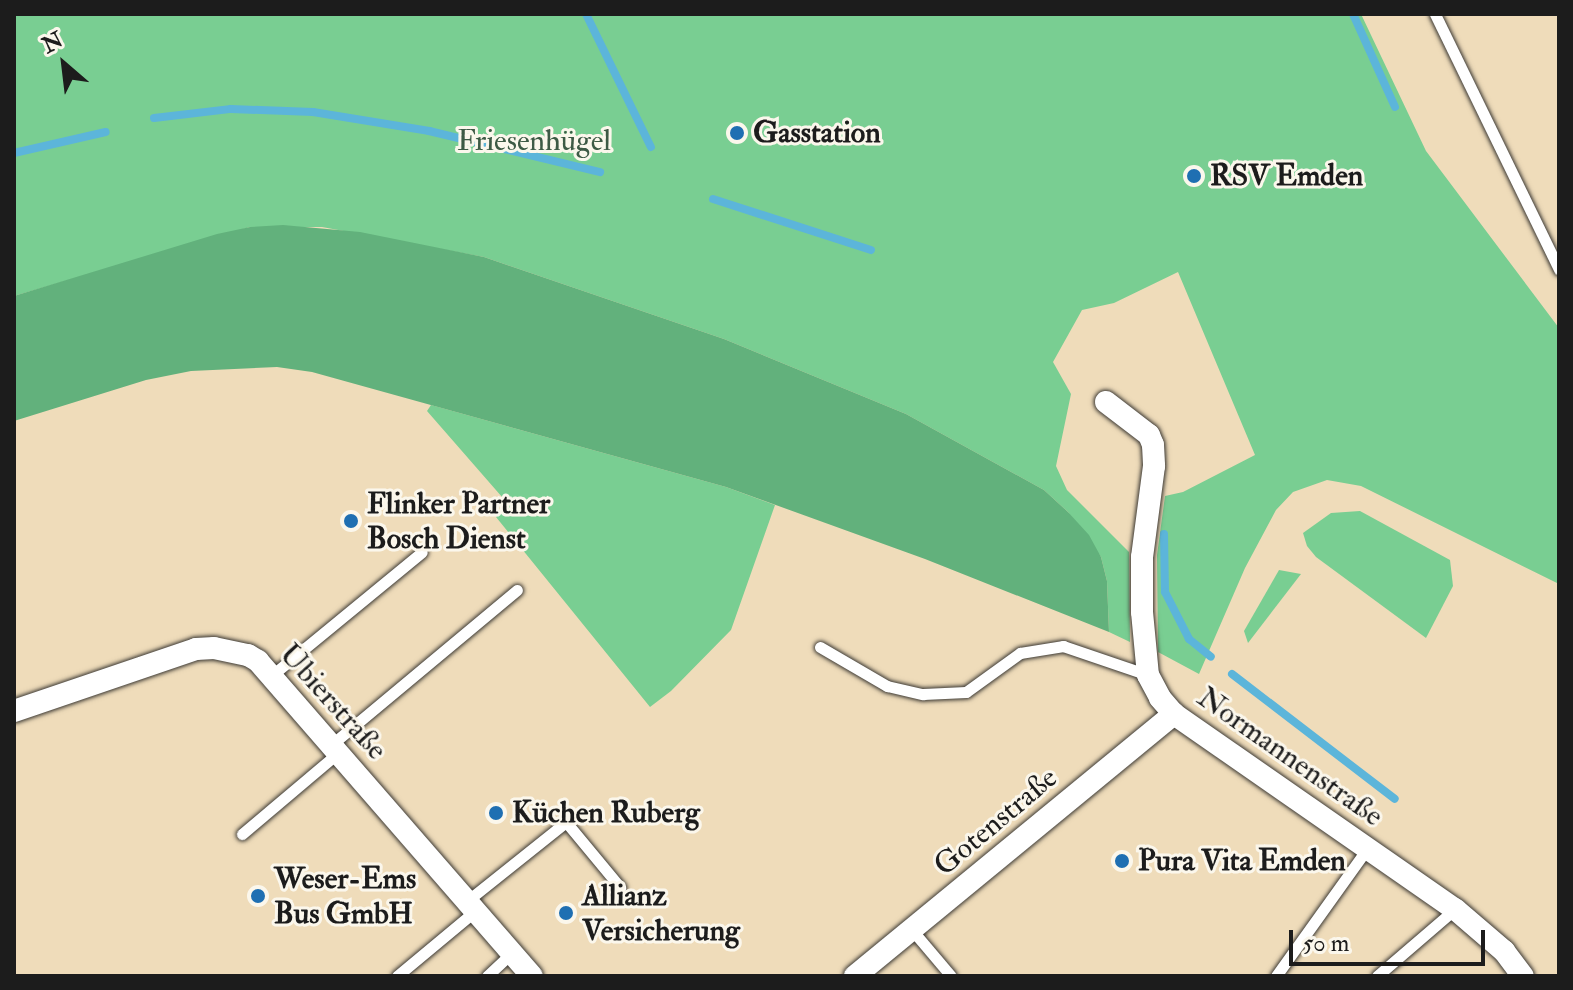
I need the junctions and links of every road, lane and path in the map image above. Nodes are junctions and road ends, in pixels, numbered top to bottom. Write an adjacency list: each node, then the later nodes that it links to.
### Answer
1 (1435, 14): 2 (lane)
2 (1559, 269)
3 (1106, 402): 7 (street, Normannenstraße)
4 (422, 552): 8 (lane)
5 (517, 590): 11 (lane)
6 (820, 647): 7 (lane)
7 (1148, 675): 10 (street, Normannenstraße)
8 (271, 676): 9 (street, Ubierstraße); 11 (street, Ubierstraße)
9 (14, 711)
10 (1174, 714): 13 (street, Normannenstraße); 17 (street, Gotenstraße)
11 (334, 749): 12 (lane); 15 (street, Ubierstraße)
12 (242, 834)
13 (1367, 849): 16 (street, Normannenstraße); 24 (lane)
14 (620, 887): 15 (lane)
15 (471, 906): 18 (street, Ubierstraße); 19 (lane)
16 (1455, 909): 25 (lane); 26 (street, Normannenstraße)
17 (912, 930): 22 (street, Gotenstraße); 23 (lane)
18 (512, 953): 20 (lane); 21 (street, Ubierstraße)
19 (397, 976)
20 (487, 976)
21 (532, 976)
22 (855, 976)
23 (951, 976)
24 (1276, 976)
25 (1377, 976)
26 (1523, 976)

